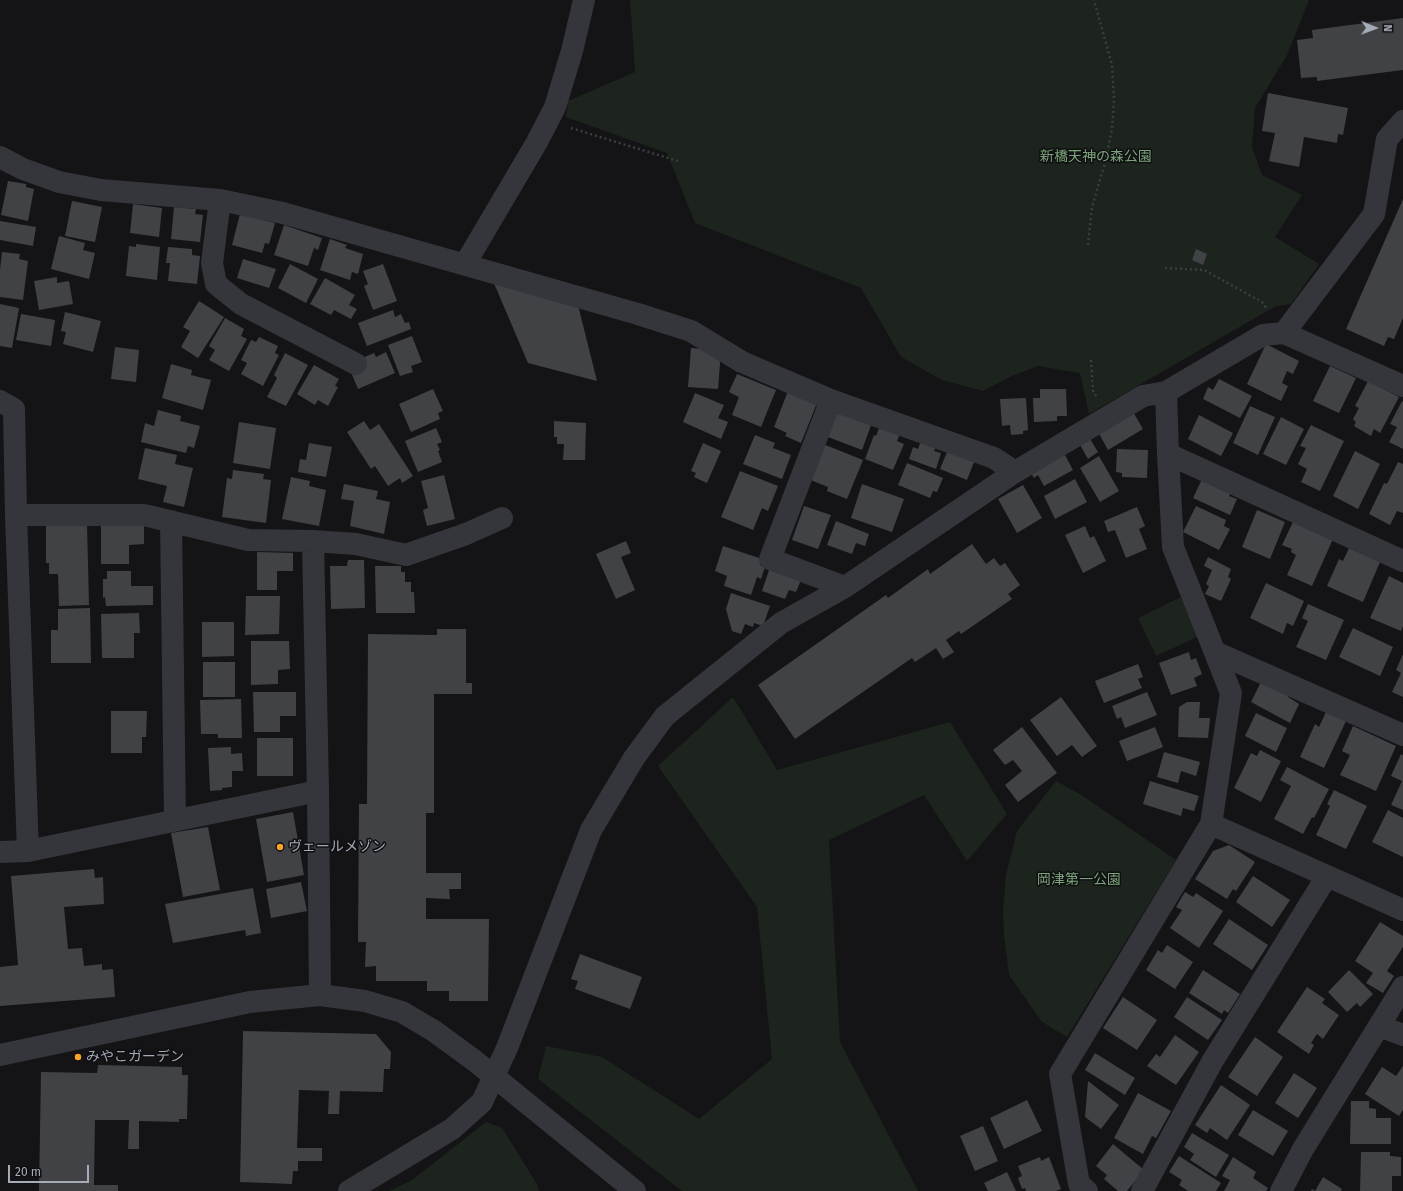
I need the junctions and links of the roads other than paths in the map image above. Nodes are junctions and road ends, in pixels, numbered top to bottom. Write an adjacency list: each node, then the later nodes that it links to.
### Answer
1 (584, 0): 5 (street)
2 (1403, 121): 6 (street)
3 (0, 157): 4 (street)
4 (220, 200): 5 (street); 7 (street)
5 (465, 264): 10 (street)
6 (1284, 333): 8 (street); 9 (street)
7 (356, 364)
8 (1403, 386)
9 (1166, 392): 12 (street); 13 (street)
10 (831, 400): 13 (street); 19 (street)
11 (0, 401): 14 (street)
12 (1168, 454): 18 (street); 20 (street)
13 (1015, 472): 19 (street)
14 (16, 515): 16 (street); 25 (street)
15 (502, 518): 17 (street)
16 (171, 521): 17 (street); 23 (street)
17 (313, 541): 22 (street)
18 (1403, 561)
19 (845, 587): 34 (street)
20 (1215, 652): 21 (street); 24 (street)
21 (1403, 735)
22 (318, 791): 23 (street); 30 (street)
23 (175, 820): 25 (street)
24 (1211, 824): 27 (street); 36 (street)
25 (28, 851): 26 (street)
26 (0, 852)
27 (1327, 876): 28 (street); 37 (street)
28 (1403, 910)
29 (1403, 988): 31 (street)
30 (320, 995): 33 (street); 35 (street)
31 (1379, 1026): 32 (street); 38 (street)
32 (1403, 1036)
33 (0, 1055)
34 (349, 1191)
35 (635, 1191)
36 (1087, 1191)
37 (1142, 1191)
38 (1281, 1191)

